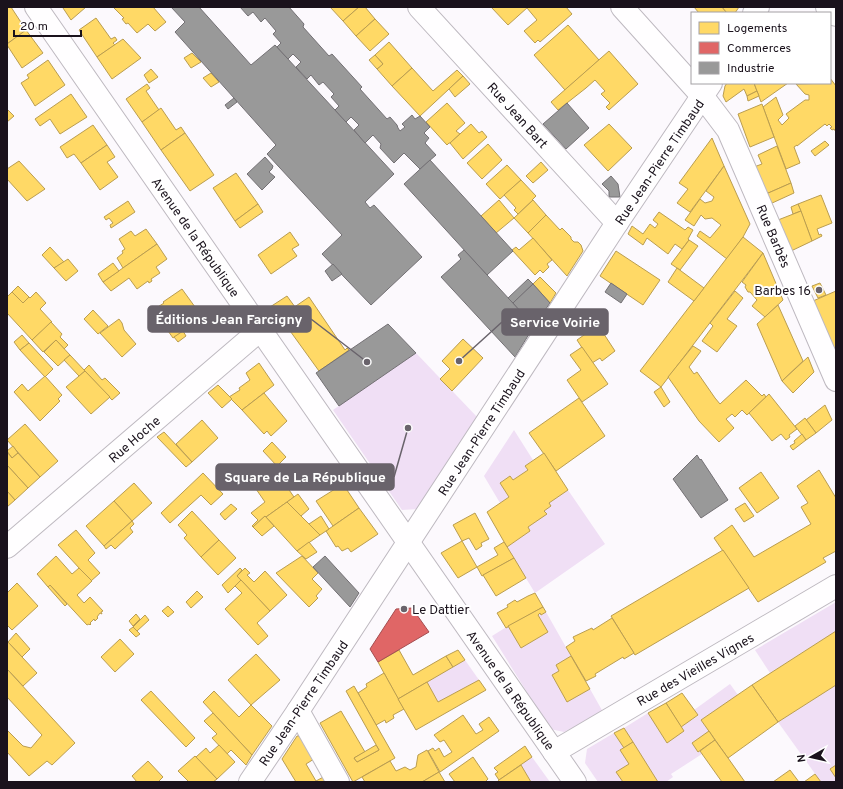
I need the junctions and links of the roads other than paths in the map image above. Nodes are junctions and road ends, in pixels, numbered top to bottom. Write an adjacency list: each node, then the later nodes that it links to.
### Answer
1 (36, 7): 9 (street, Avenue de la République)
2 (419, 7): 8 (street, Rue Jean Bart)
3 (622, 7): 6 (street, Rue Barbès)
4 (827, 7): 5 (street)
5 (836, 15)
6 (691, 74)
7 (707, 90): 8 (street, Rue Jean-Pierre Timbaud); 10 (street, Rue Barbès)
8 (617, 223): 11 (street, Rue Jean-Pierre Timbaud)
9 (260, 330): 11 (street, Avenue de la République); 12 (street, Rue Hoche)
10 (836, 380)
11 (408, 543): 14 (street, Rue Jean-Pierre Timbaud); 15 (street, Avenue de la République)
12 (7, 547)
13 (836, 586): 15 (street, Rue des Vieilles Vignes)
14 (298, 711): 16 (street, Rue Jean-Pierre Timbaud); 17 (street)
15 (554, 752): 18 (street, Avenue de la République)
16 (250, 782)
17 (338, 782)
18 (575, 782)

